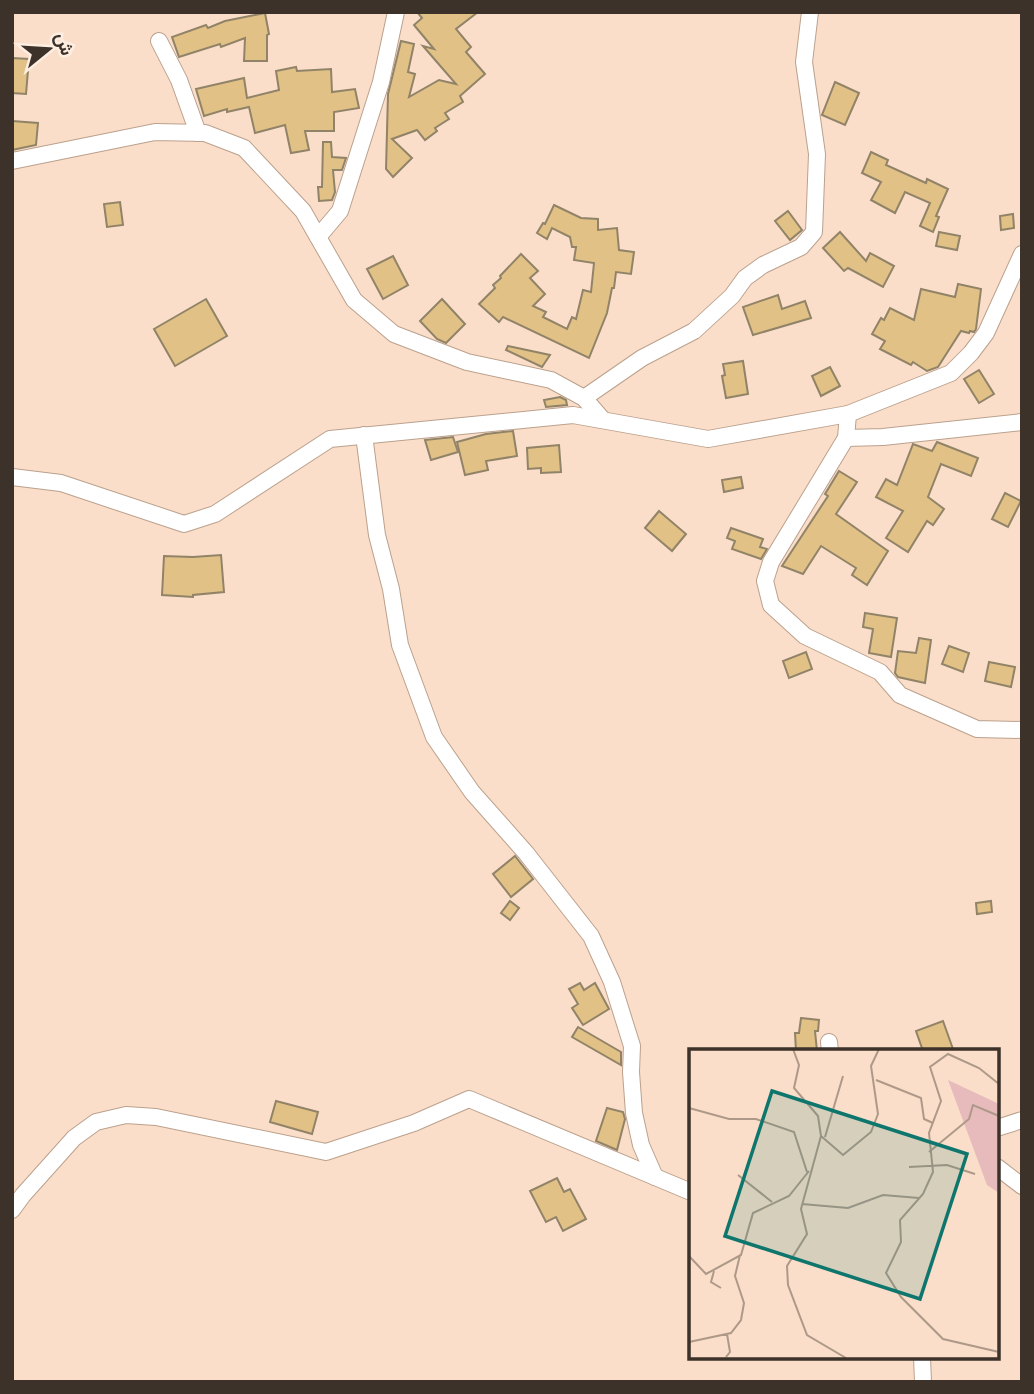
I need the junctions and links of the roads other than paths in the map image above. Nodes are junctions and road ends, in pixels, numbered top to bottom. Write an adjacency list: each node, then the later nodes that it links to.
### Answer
1 (396, 12): 6 (street)
2 (810, 12): 8 (street)
3 (159, 41): 4 (street)
4 (198, 132): 5 (street); 6 (street)
5 (12, 160)
6 (317, 237): 8 (street)
7 (1022, 254): 9 (street)
8 (584, 398): 10 (street)
9 (848, 414): 10 (street); 13 (street)
10 (604, 420): 12 (street)
11 (1022, 422): 13 (street)
12 (364, 435): 14 (street); 19 (street)
13 (846, 438): 15 (street)
14 (12, 477)
15 (1022, 730)
16 (1022, 1120): 17 (street)
17 (999, 1127)
18 (999, 1169): 20 (street)
19 (655, 1177): 21 (street); 22 (street)
20 (1022, 1186)
21 (689, 1191)
22 (12, 1210)
23 (922, 1359): 24 (street)
24 (923, 1382)

